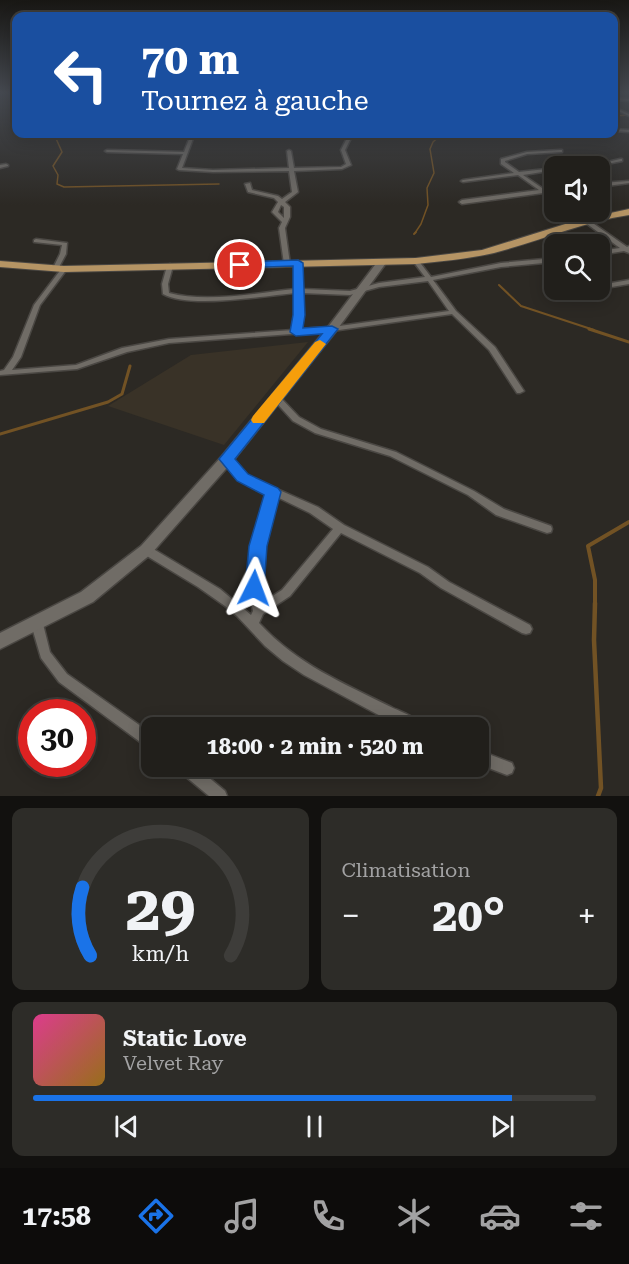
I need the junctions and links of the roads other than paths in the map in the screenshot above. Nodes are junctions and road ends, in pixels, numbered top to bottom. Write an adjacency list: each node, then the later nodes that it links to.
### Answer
1 (192, 138): 6 (street)
2 (349, 138): 9 (street)
3 (107, 151): 6 (street)
4 (289, 151): 9 (street)
5 (560, 151): 11 (street)
6 (186, 153): 9 (street)
7 (620, 160): 8 (street)
8 (610, 162)
9 (292, 170): 17 (street)
10 (544, 171): 11 (street)
11 (520, 175): 12 (street); 16 (street)
12 (463, 181)
13 (629, 182): 15 (street)
14 (248, 184): 18 (street)
15 (610, 184)
16 (544, 192): 19 (street)
17 (291, 197): 18 (street); 20 (street)
18 (283, 201): 20 (street); 23 (street)
19 (462, 202)
20 (287, 207): 23 (street)
21 (629, 212): 22 (main road)
22 (610, 215)
23 (284, 221): 33 (street)
24 (576, 222): 29 (main road)
25 (588, 222): 27 (street)
26 (36, 241): 35 (street)
27 (628, 249): 28 (street)
28 (610, 252)
29 (416, 261): 31 (main road); 36 (street)
30 (544, 261): 36 (street)
31 (381, 263): 33 (main road); 39 (street)
32 (0, 264): 35 (main road)
33 (292, 264): 34 (main road); 40 (street)
34 (170, 266): 35 (main road); 40 (street)
35 (60, 268): 44 (street)
36 (428, 279): 39 (street); 41 (street)
37 (629, 282): 38 (street)
38 (610, 285)
39 (363, 290): 40 (street); 42 (street)
40 (298, 291): 43 (street)
41 (454, 312): 42 (street); 45 (street)
42 (332, 329): 43 (street); 46 (street)
43 (296, 332): 44 (street)
44 (3, 373)
45 (520, 391)
46 (276, 398): 47 (street); 50 (street)
47 (227, 459): 48 (street); 51 (street)
48 (273, 492): 49 (street); 52 (street)
49 (340, 528): 52 (street); 55 (street)
50 (547, 529)
51 (146, 550): 53 (street); 54 (street)
52 (259, 611): 54 (street)
53 (37, 624): 56 (street); 58 (street)
54 (253, 624): 57 (street)
55 (526, 629)
56 (0, 641)
57 (396, 717)
58 (141, 734)
59 (489, 761): 60 (street)
60 (507, 768)
61 (197, 777): 62 (street)
62 (220, 796)

